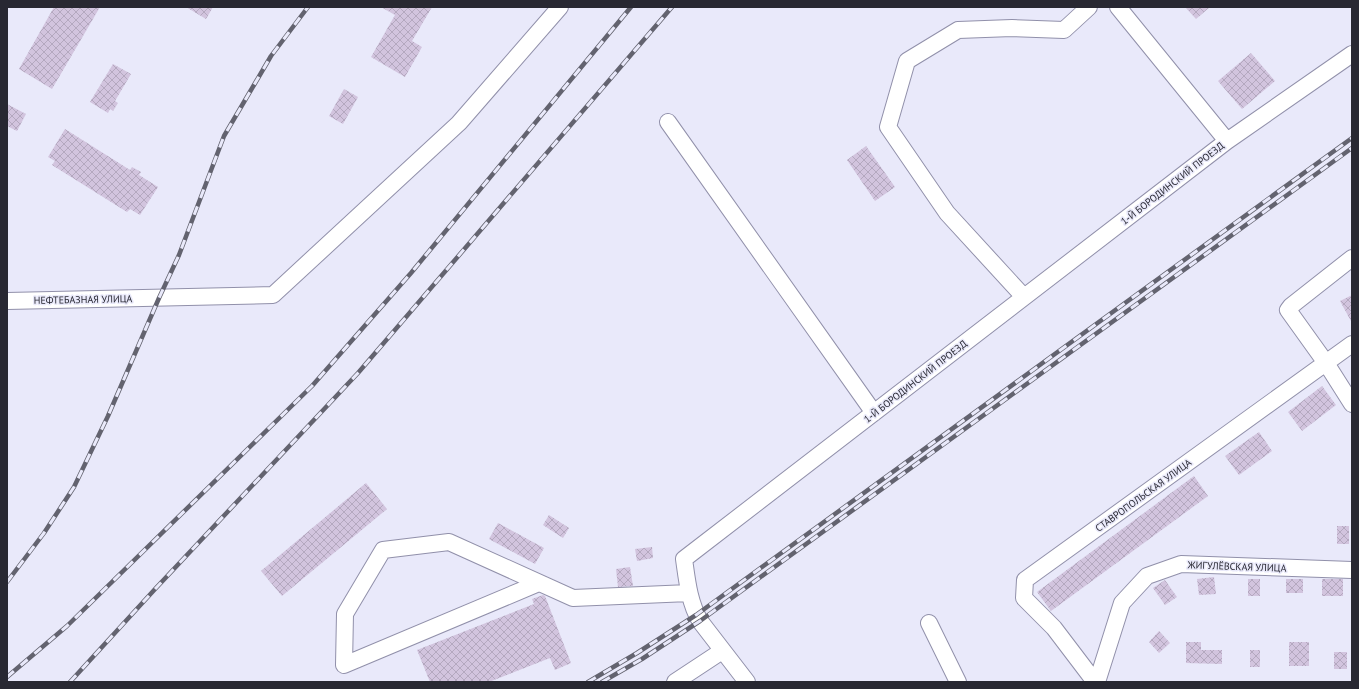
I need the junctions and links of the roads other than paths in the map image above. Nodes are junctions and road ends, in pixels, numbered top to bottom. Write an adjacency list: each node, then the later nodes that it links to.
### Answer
1 (560, 7): 9 (street, НЕФТЕБАЗНАЯ УЛИЦА)
2 (1089, 7): 8 (street)
3 (1118, 7): 6 (street, 1-Й БОРОДИНСКИЙ ПРОЕЗД)
4 (1352, 54): 6 (street, 1-Й БОРОДИНСКИЙ ПРОЕЗД)
5 (668, 122): 13 (street)
6 (1226, 141): 8 (street, 1-Й БОРОДИНСКИЙ ПРОЕЗД)
7 (1352, 258): 11 (street)
8 (1024, 297): 13 (street, 1-Й БОРОДИНСКИЙ ПРОЕЗД)
9 (7, 301)
10 (1352, 344): 11 (street)
11 (1326, 363): 12 (street); 22 (street, СТАВРОПОЛЬСКАЯ УЛИЦА)
12 (1352, 404)
13 (874, 413): 16 (street, 1-Й БОРОДИНСКИЙ ПРОЕЗД)
14 (1352, 570): 22 (street, ЖИГУЛЁВСКАЯ УЛИЦА)
15 (539, 583): 15 (street); 16 (street)
16 (689, 593): 18 (street, 1-Й БОРОДИНСКИЙ ПРОЕЗД)
17 (929, 623): 21 (street)
18 (722, 650): 19 (street); 20 (street, 1-Й БОРОДИНСКИЙ ПРОЕЗД)
19 (675, 682)
20 (747, 682)
21 (958, 682)
22 (1096, 682)

